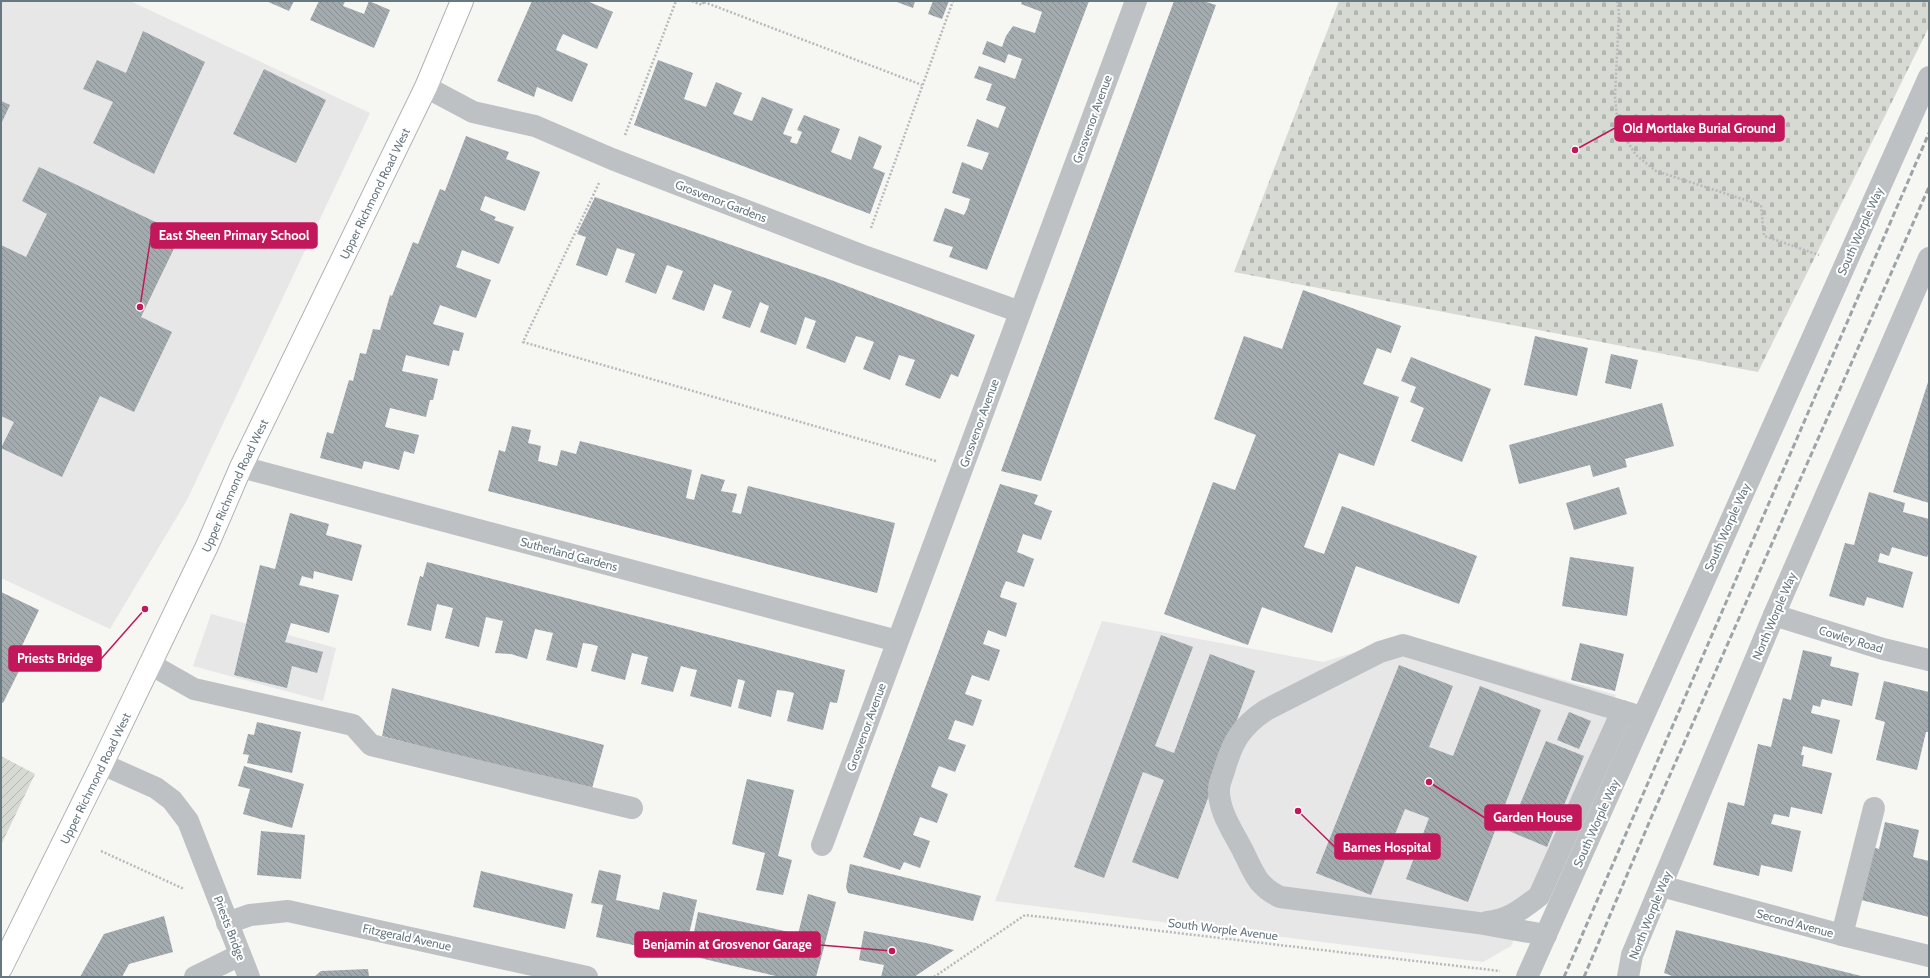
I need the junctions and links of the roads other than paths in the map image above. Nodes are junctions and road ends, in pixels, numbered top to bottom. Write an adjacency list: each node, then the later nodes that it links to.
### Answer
1 (462, 1): 4 (highway, Upper Richmond Road West)
2 (1136, 1): 6 (street, Grosvenor Avenue)
3 (1929, 77): 12 (street, South Worple Way)
4 (426, 87): 6 (street, Grosvenor Gardens); 7 (highway, Upper Richmond Road West)
5 (1929, 258): 8 (street, North Worple Way)
6 (1020, 312): 9 (street, Grosvenor Avenue)
7 (241, 467): 9 (street, Sutherland Gardens); 11 (highway, Upper Richmond Road West)
8 (1774, 615): 10 (street, Cowley Road); 17 (street, North Worple Way)
9 (897, 641): 16 (street, Grosvenor Avenue)
10 (1929, 660)
11 (150, 664): 13 (highway, Upper Richmond Road West); 14 (street)
12 (1632, 714): 19 (street); 19 (street); 20 (street, South Worple Way)
13 (102, 764): 18 (street, Priests Bridge); 24 (highway, Upper Richmond Road West)
14 (632, 808)
15 (1874, 808): 21 (street)
16 (822, 845)
17 (1661, 886): 21 (street, Second Avenue); 29 (street, North Worple Way)
18 (227, 923): 22 (street, Priests Bridge); 28 (street, Fitzgerald Avenue)
19 (1478, 923): 20 (street)
20 (1546, 935): 25 (street, South Worple Way)
21 (1842, 935): 23 (street, Second Avenue)
22 (240, 955): 26 (street); 27 (street, Priests Bridge)
23 (1929, 956)
24 (1, 968)
25 (1528, 976)
26 (195, 977)
27 (249, 977)
28 (588, 977)
29 (1628, 977)

